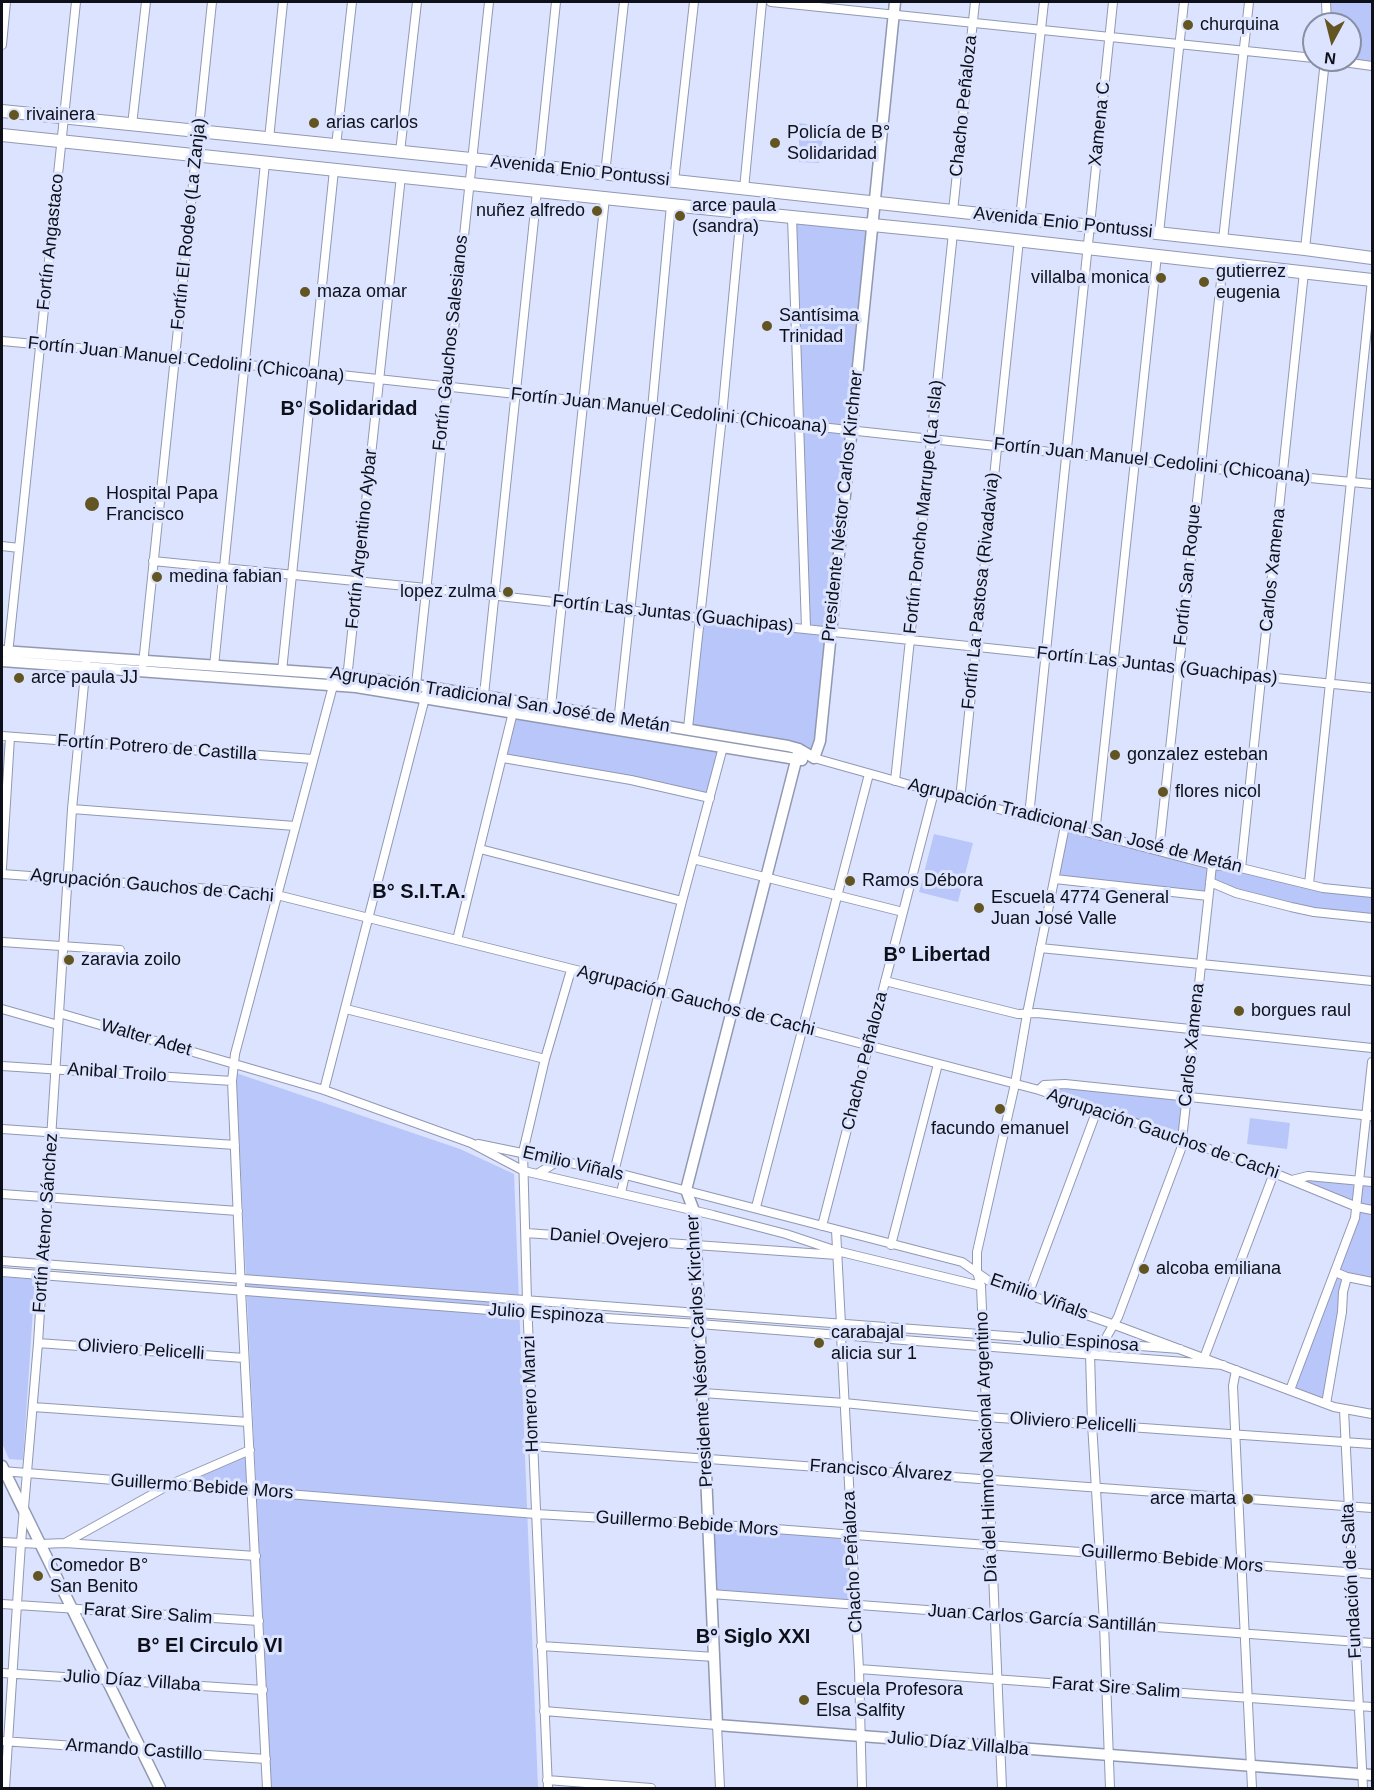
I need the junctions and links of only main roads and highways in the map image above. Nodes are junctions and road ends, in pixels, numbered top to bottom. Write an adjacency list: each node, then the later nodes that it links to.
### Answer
1 (2, 111): 3 (main road, Avenida Enio Pontussi)
2 (2, 135): 4 (main road, Avenida Enio Pontussi)
3 (1372, 258)
4 (1372, 280)

